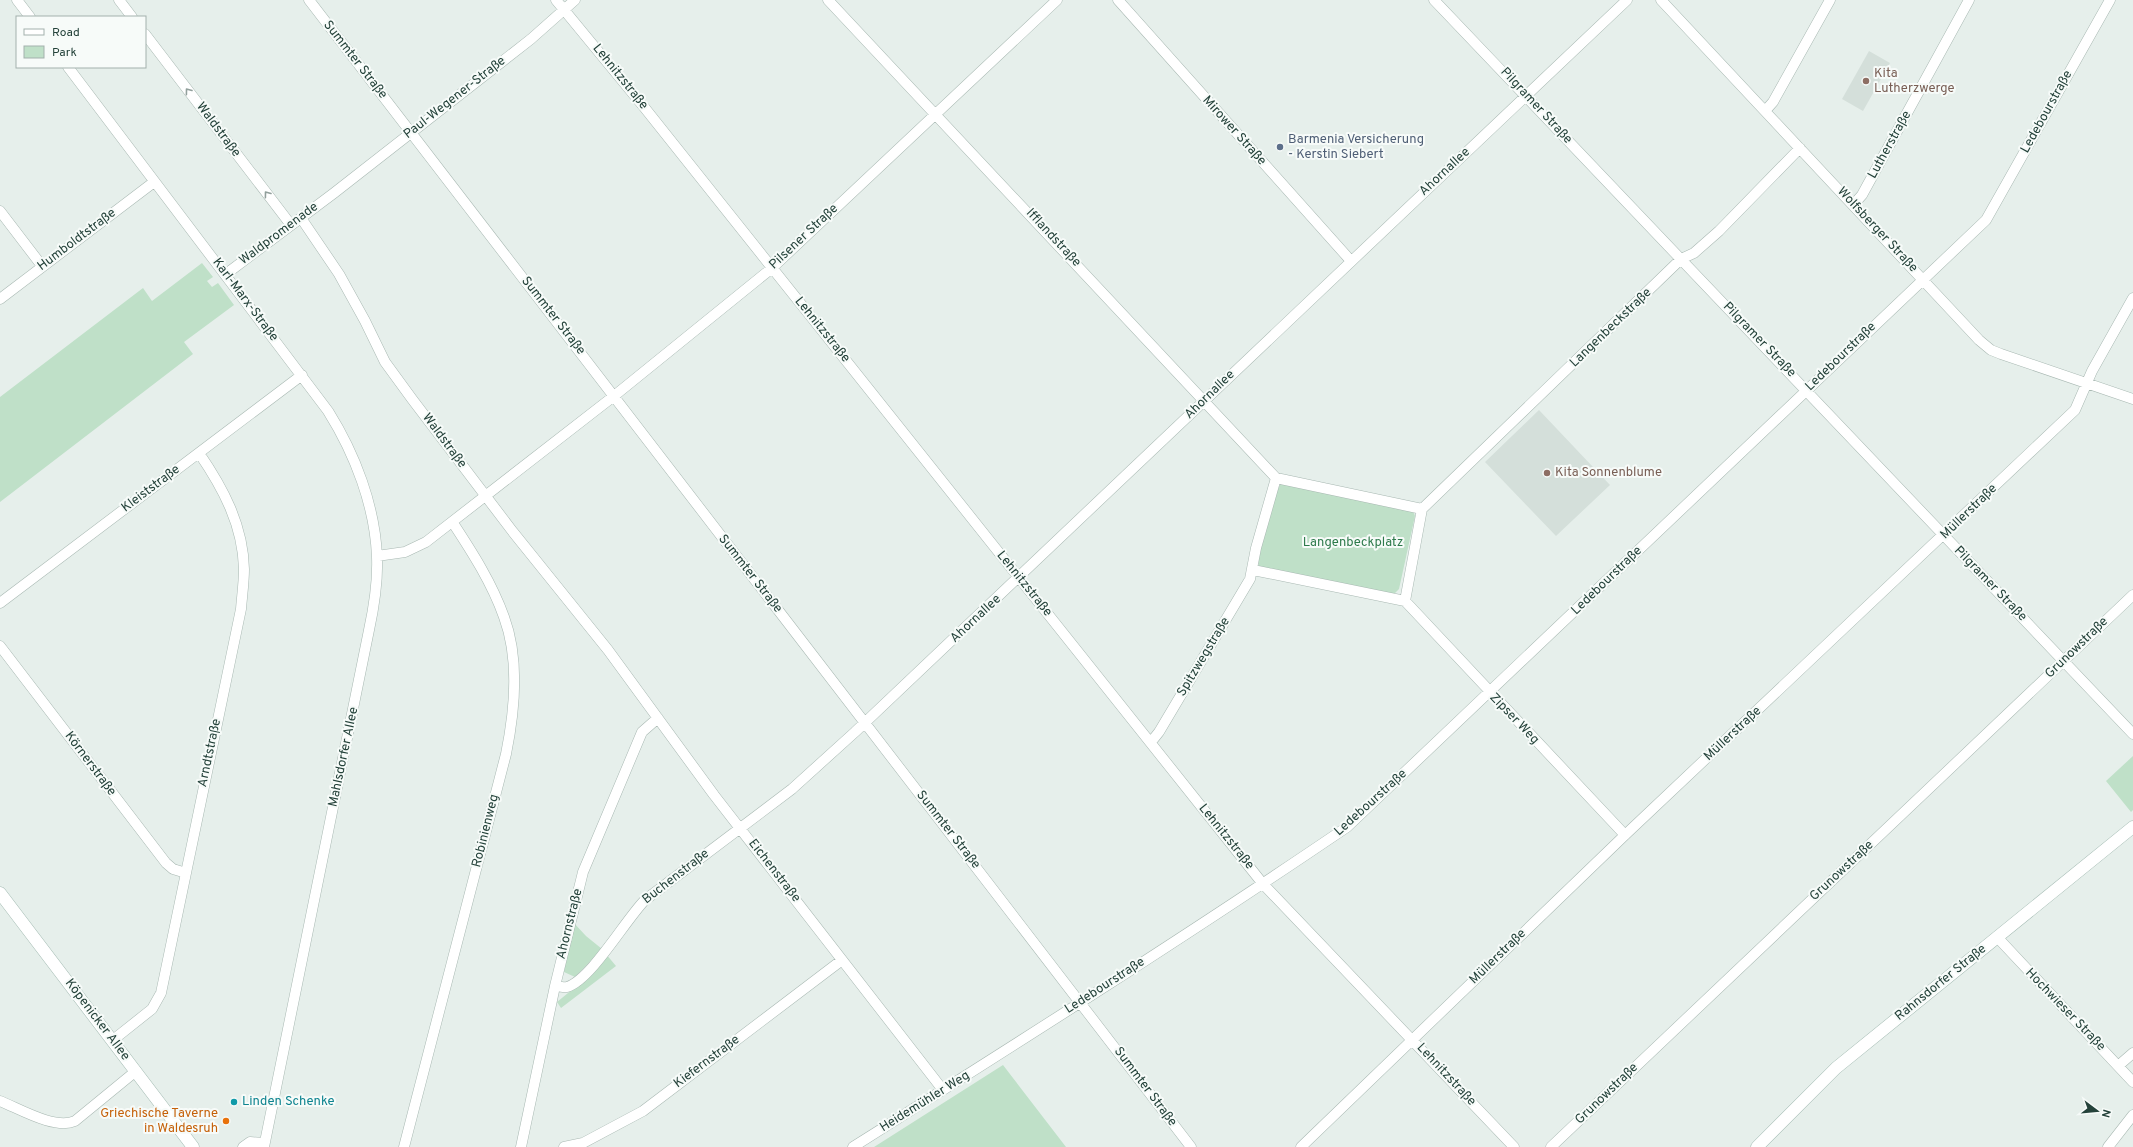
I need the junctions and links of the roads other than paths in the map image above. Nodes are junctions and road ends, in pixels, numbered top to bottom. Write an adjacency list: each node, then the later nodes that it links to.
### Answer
1 (17, 0): 16 (street)
2 (119, 0): 17 (street)
3 (308, 0): 23 (street, Summter Straße)
4 (556, 0): 15 (street, Lehnitzstraße)
5 (575, 0): 15 (street, Paul-Wegener-Straße)
6 (828, 0): 22 (street, Ifflandstraße)
7 (1057, 0): 22 (street, Pilsener Straße)
8 (1118, 0): 32 (street, Mirower Straße)
9 (1434, 0): 20 (street, Pilgramer Straße)
10 (1627, 0): 20 (street, Ahornallee)
11 (1661, 0): 21 (street, Wolfsberger Straße)
12 (1830, 0): 21 (street)
13 (1970, 0): 27 (street, Lutherstraße)
14 (2110, 0): 36 (street, Ledebourstraße)
15 (564, 10): 23 (street, Paul-Wegener-Straße); 34 (street, Lehnitzstraße)
16 (29, 16)
17 (131, 16)
18 (146, 35): 30 (street, Waldstraße, one-way to 18)
19 (69, 68): 25 (street, Karl-Marx-Straße)
20 (1527, 96): 31 (street, Pilgramer Straße); 32 (street, Ahornallee)
21 (1765, 111): 24 (street, Wolfsberger Straße)
22 (936, 115): 34 (street, Pilsener Straße); 44 (street, Ifflandstraße)
23 (411, 133): 26 (street, Paul-Wegener-Straße); 42 (street, Summter Straße)
24 (1800, 148): 27 (street, Wolfsberger Straße); 31 (street, Langenbeckstraße)
25 (154, 182): 33 (street, Humboldtstraße); 35 (street, Karl-Marx-Straße)
26 (333, 194): 29 (street, Waldpromenade)
27 (1854, 204): 36 (street, Wolfsberger Straße)
28 (0, 211): 33 (street)
29 (301, 218): 30 (street, Waldpromenade); 47 (street, Waldstraße)
30 (291, 225): 35 (street, Waldpromenade)
31 (1681, 259): 41 (street, Pilgramer Straße); 48 (street, Langenbeckstraße)
32 (1351, 261): 44 (street, Ahornallee)
33 (42, 266): 37 (street, Humboldtstraße)
34 (772, 268): 42 (street, Pilsener Straße); 53 (street, Lehnitzstraße)
35 (226, 274): 39 (street, Karl-Marx-Straße)
36 (1923, 280): 40 (street, Wolfsberger Straße); 41 (street, Ledebourstraße)
37 (0, 298)
38 (2133, 298): 40 (street, Müllerstraße)
39 (302, 375): 45 (street, Kleiststraße); 51 (street, Karl-Marx-Straße)
40 (2087, 384): 43 (street, Wolfsberger Straße); 50 (street, Müllerstraße)
41 (1807, 390): 50 (street, Pilgramer Straße); 60 (street, Ledebourstraße)
42 (614, 396): 47 (street, Pilsener Straße); 62 (street, Summter Straße)
43 (2133, 399)
44 (1205, 400): 46 (street, Ifflandstraße); 53 (street, Ahornallee)
45 (199, 453): 56 (street, Kleiststraße); 69 (street, Arndtstraße)
46 (1276, 478): 48 (street); 52 (street)
47 (487, 496): 49 (street); 58 (street, Waldstraße)
48 (1422, 510): 55 (street)
49 (453, 523): 51 (street); 89 (street, Robinienweg)
50 (1944, 536): 59 (street, Pilgramer Straße); 68 (street, Müllerstraße)
51 (377, 556): 86 (street, Mahlsdorfer Allee)
52 (1253, 570): 55 (street); 64 (street, Spitzwegstraße)
53 (1019, 578): 62 (street, Ahornallee); 64 (street, Lehnitzstraße)
54 (2133, 595): 59 (street, Grunowstraße)
55 (1405, 601): 60 (street, Zipser Weg)
56 (0, 603)
57 (0, 646): 69 (street, Körnerstraße)
58 (608, 650): 61 (street, Eichenstraße)
59 (2064, 662): 63 (street, Pilgramer Straße); 96 (street, Grunowstraße)
60 (1489, 693): 68 (street, Zipser Weg); 70 (street, Ledebourstraße)
61 (658, 718): 67 (street, Eichenstraße); 74 (street, Ahornstraße)
62 (865, 723): 65 (street, Ahornallee); 75 (street, Summter Straße)
63 (2133, 734)
64 (1151, 742): 70 (street, Lehnitzstraße)
65 (792, 789): 67 (street, Buchenstraße)
66 (2133, 827): 72 (street, Rahnsdorfer Straße)
67 (741, 828): 73 (street, Eichenstraße); 74 (street, Buchenstraße)
68 (1625, 835): 77 (street, Müllerstraße)
69 (186, 873): 76 (street, Arndtstraße)
70 (1263, 884): 75 (street, Ledebourstraße); 77 (street, Lehnitzstraße)
71 (0, 893): 76 (street, Köpenicker Allee)
72 (1997, 937): 80 (street, Hochwieser Straße); 97 (street, Rahnsdorfer Straße)
73 (842, 960): 83 (street, Eichenstraße); 91 (street, Kiefernstraße)
74 (555, 986): 90 (street, Ahornstraße)
75 (1081, 1002): 79 (street, Ledebourstraße); 93 (street, Summter Straße)
76 (113, 1040): 81 (street, Köpenicker Allee)
77 (1413, 1040): 94 (street, Müllerstraße); 95 (street, Lehnitzstraße)
78 (2133, 1053): 80 (street)
79 (997, 1056): 83 (street, Heidemühler Weg)
80 (2118, 1066): 82 (street, Hochwieser Straße)
81 (136, 1071): 84 (street); 87 (street, Köpenicker Allee)
82 (2133, 1082)
83 (943, 1090): 92 (street, Heidemühler Weg)
84 (0, 1100)
85 (2133, 1114): 98 (street)
86 (264, 1145): 88 (street, Mahlsdorfer Allee)
87 (193, 1147)
88 (243, 1147)
89 (404, 1147)
90 (522, 1147)
91 (564, 1147)
92 (853, 1147)
93 (1191, 1147)
94 (1301, 1147)
95 (1514, 1147)
96 (1551, 1147)
97 (1757, 1147)
98 (2108, 1147)

